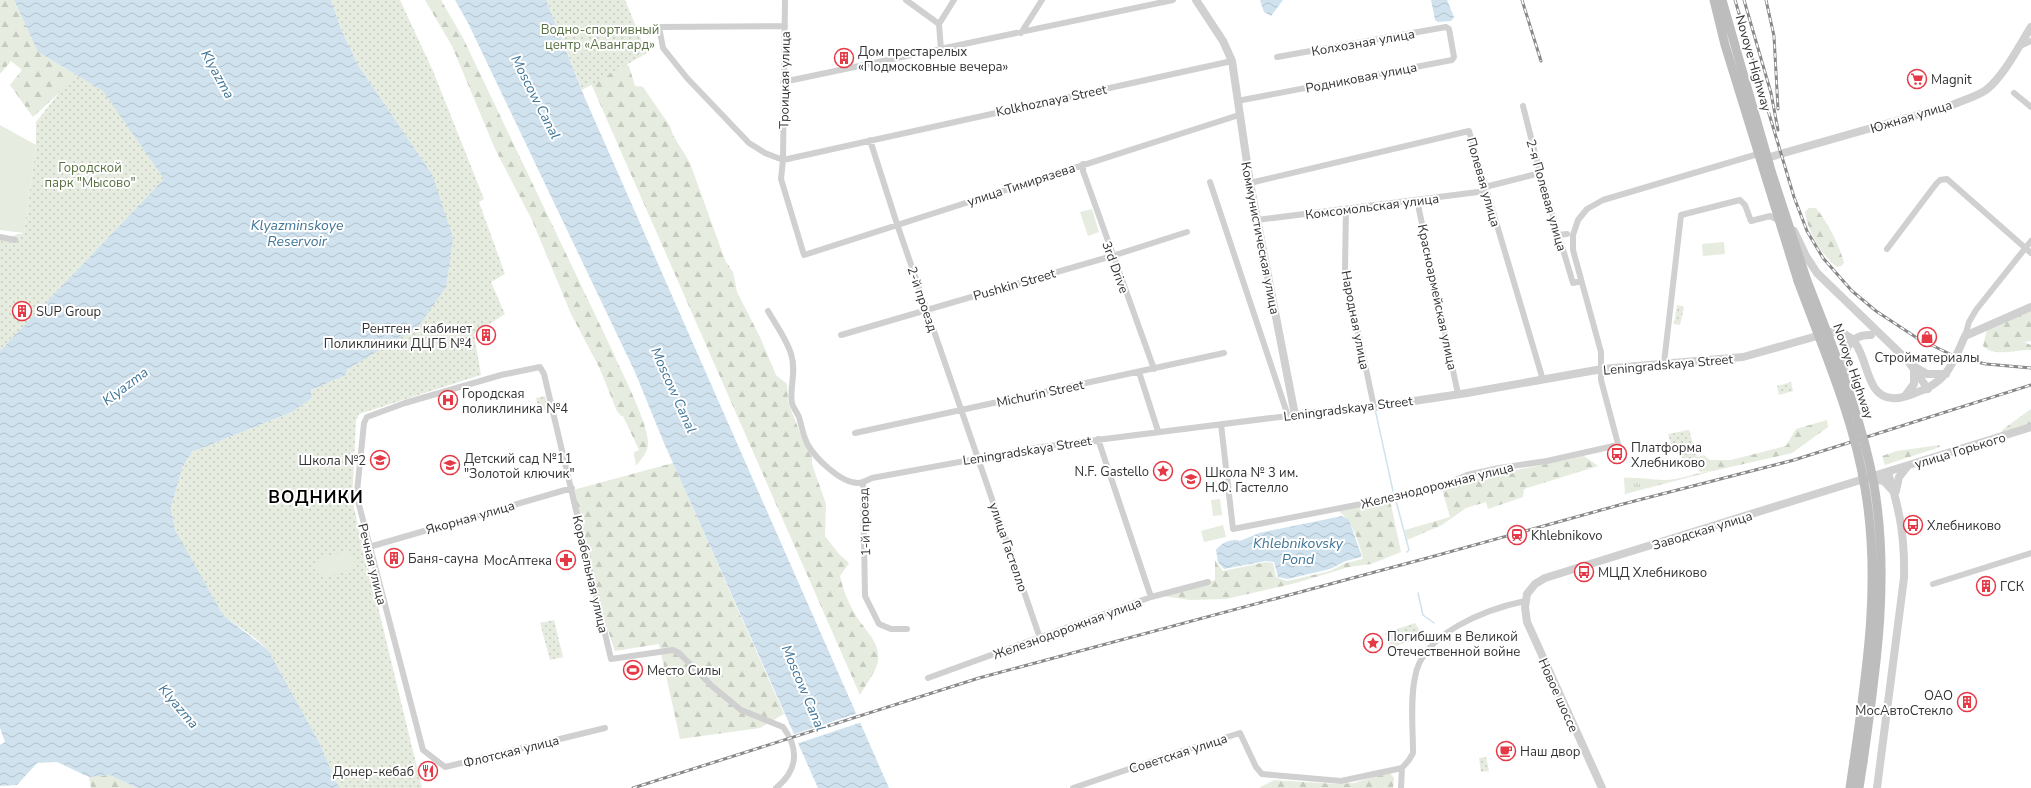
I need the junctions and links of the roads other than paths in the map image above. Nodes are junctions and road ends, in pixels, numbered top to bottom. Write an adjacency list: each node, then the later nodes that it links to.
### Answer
1 (785, 0): 10 (street, Троицкая улица)
2 (906, 0): 9 (street)
3 (954, 0): 9 (street)
4 (1042, 0): 13 (street)
5 (1173, 0): 13 (street)
6 (1196, 0): 18 (street, Коммунистическая улица)
7 (1714, 0): 26 (main road, Novoye Highway)
8 (1722, 0): 26 (main road, Novoye Highway)
9 (939, 24): 16 (street)
10 (785, 26): 19 (street, Троицкая улица); 27 (street)
11 (2031, 27): 15 (street, Южная улица)
12 (1448, 28): 17 (street, Колхозная улица); 21 (street, Родниковая улица)
13 (1021, 33): 16 (street)
14 (2031, 41): 15 (street)
15 (2018, 47): 26 (street, Южная улица)
16 (941, 50): 19 (street)
17 (1277, 57)
18 (1232, 61): 21 (street, Коммунистическая улица); 25 (street, Kolkhoznaya Street)
19 (783, 82): 27 (street, Троицкая улица)
20 (2014, 93): 23 (street)
21 (1238, 101): 24 (street, Коммунистическая улица)
22 (1523, 106): 29 (street, 2-я Полевая улица)
23 (2031, 108)
24 (1239, 115): 28 (street, улица Тимирязева); 31 (street, Коммунистическая улица)
25 (870, 140): 27 (street, Kolkhoznaya Street); 39 (street, 2-й проезд)
26 (1762, 157): 34 (main road, Novoye Highway); 51 (street)
27 (783, 160): 39 (street, улица Тимирязева)
28 (1083, 164): 39 (street, улица Тимирязева); 49 (street, 3rd Drive)
29 (1540, 173): 32 (street, Комсомольская улица); 42 (street, 2-я Полевая улица)
30 (1210, 182): 72 (street, Коммунистическая улица)
31 (1250, 183): 32 (street, Полевая улица); 37 (street, Коммунистическая улица)
32 (1486, 189): 33 (street, Комсомольская улица); 65 (street, Полевая улица)
33 (1417, 200): 35 (street, Комсомольская улица); 67 (street, Красноармейская улица)
34 (1778, 206): 36 (street); 38 (main road, Novoye Highway); 50 (main road, Novoye Highway); 57 (street)
35 (1346, 209): 37 (street, Комсомольская улица); 69 (street, Народная улица)
36 (1770, 216): 38 (street); 59 (street)
37 (1257, 220): 72 (street, Коммунистическая улица)
38 (1778, 220): 50 (main road, Novoye Highway)
39 (897, 224): 53 (street, 2-й проезд)
40 (1187, 232): 49 (street, Pushkin Street)
41 (1567, 234): 42 (street)
42 (1558, 235): 51 (street, 2-я Полевая улица)
43 (0, 237): 44 (street)
44 (15, 240)
45 (2031, 241): 46 (street)
46 (2025, 248): 47 (street); 48 (street); 56 (street)
47 (1887, 249)
48 (2031, 253)
49 (1112, 256): 53 (street, Pushkin Street); 61 (street, 3rd Drive)
50 (1802, 279): 70 (main road, Novoye Highway, bridge); 98 (main road, Novoye Highway, bridge)
51 (1581, 281): 62 (street)
52 (2031, 307): 56 (street)
53 (927, 310): 55 (street, Pushkin Street); 71 (street, 2-й проезд)
54 (768, 311): 84 (street, 1-й проезд)
55 (841, 335)
56 (1965, 336): 64 (street)
57 (1891, 344): 60 (street); 70 (street, bridge)
58 (1224, 353): 61 (street, Michurin Street)
59 (1664, 363): 62 (street, Leningradskaya Street); 68 (street, Leningradskaya Street)
60 (1913, 365): 64 (street); 66 (street); 68 (street)
61 (1154, 368): 63 (street, Michurin Street)
62 (1602, 369): 65 (street, Leningradskaya Street); 78 (street)
63 (1139, 372): 71 (street, Michurin Street); 75 (street)
64 (1946, 374): 66 (street)
65 (1543, 380): 67 (street, Leningradskaya Street)
66 (1928, 389): 68 (street)
67 (1458, 394): 69 (street, Leningradskaya Street)
68 (1904, 397)
69 (1374, 406): 72 (street, Leningradskaya Street)
70 (1854, 407): 98 (main road, Novoye Highway, bridge)
71 (961, 410): 76 (street, Michurin Street); 80 (street, 2-й проезд)
72 (1292, 416): 73 (street, Leningradskaya Street)
73 (1221, 424): 75 (street, Leningradskaya Street); 78 (street, Железнодорожная улица)
74 (2031, 428): 81 (street, улица Горького)
75 (1158, 431): 77 (street, Leningradskaya Street)
76 (855, 433)
77 (1098, 439): 80 (street, Leningradskaya Street); 91 (street)
78 (1618, 445): 79 (street)
79 (1621, 455)
80 (977, 457): 84 (street, Leningradskaya Street); 94 (street, улица Гастелло)
81 (1908, 466): 82 (street, улица Горького); 86 (street)
82 (1888, 473): 83 (street, Заводская улица); 86 (street)
83 (1869, 478): 86 (street); 92 (street, Заводская улица)
84 (863, 482): 93 (street, 1-й проезд)
85 (572, 488): 87 (street, Якорная улица); 87 (street, Речная улица); 100 (street, Корабельная улица)
86 (1896, 495): 106 (street)
87 (369, 547): 97 (street, Речная улица)
88 (2031, 552): 90 (street)
89 (1208, 582): 91 (street, Железнодорожная улица)
90 (1933, 584)
91 (1151, 597): 94 (street, Железнодорожная улица)
92 (1525, 601): 99 (street); 103 (street, Новое шоссе)
93 (907, 629)
94 (1040, 638): 95 (street, Железнодорожная улица)
95 (928, 678)
96 (605, 728): 97 (street, Флотская улица)
97 (423, 750)
98 (1859, 762): 104 (main road); 105 (main road)
99 (1402, 768): 101 (street, Советская улица); 102 (street)
100 (776, 788)
101 (1073, 788)
102 (1401, 788)
103 (1602, 788)
104 (1850, 788)
105 (1859, 788)
106 (1877, 788)

